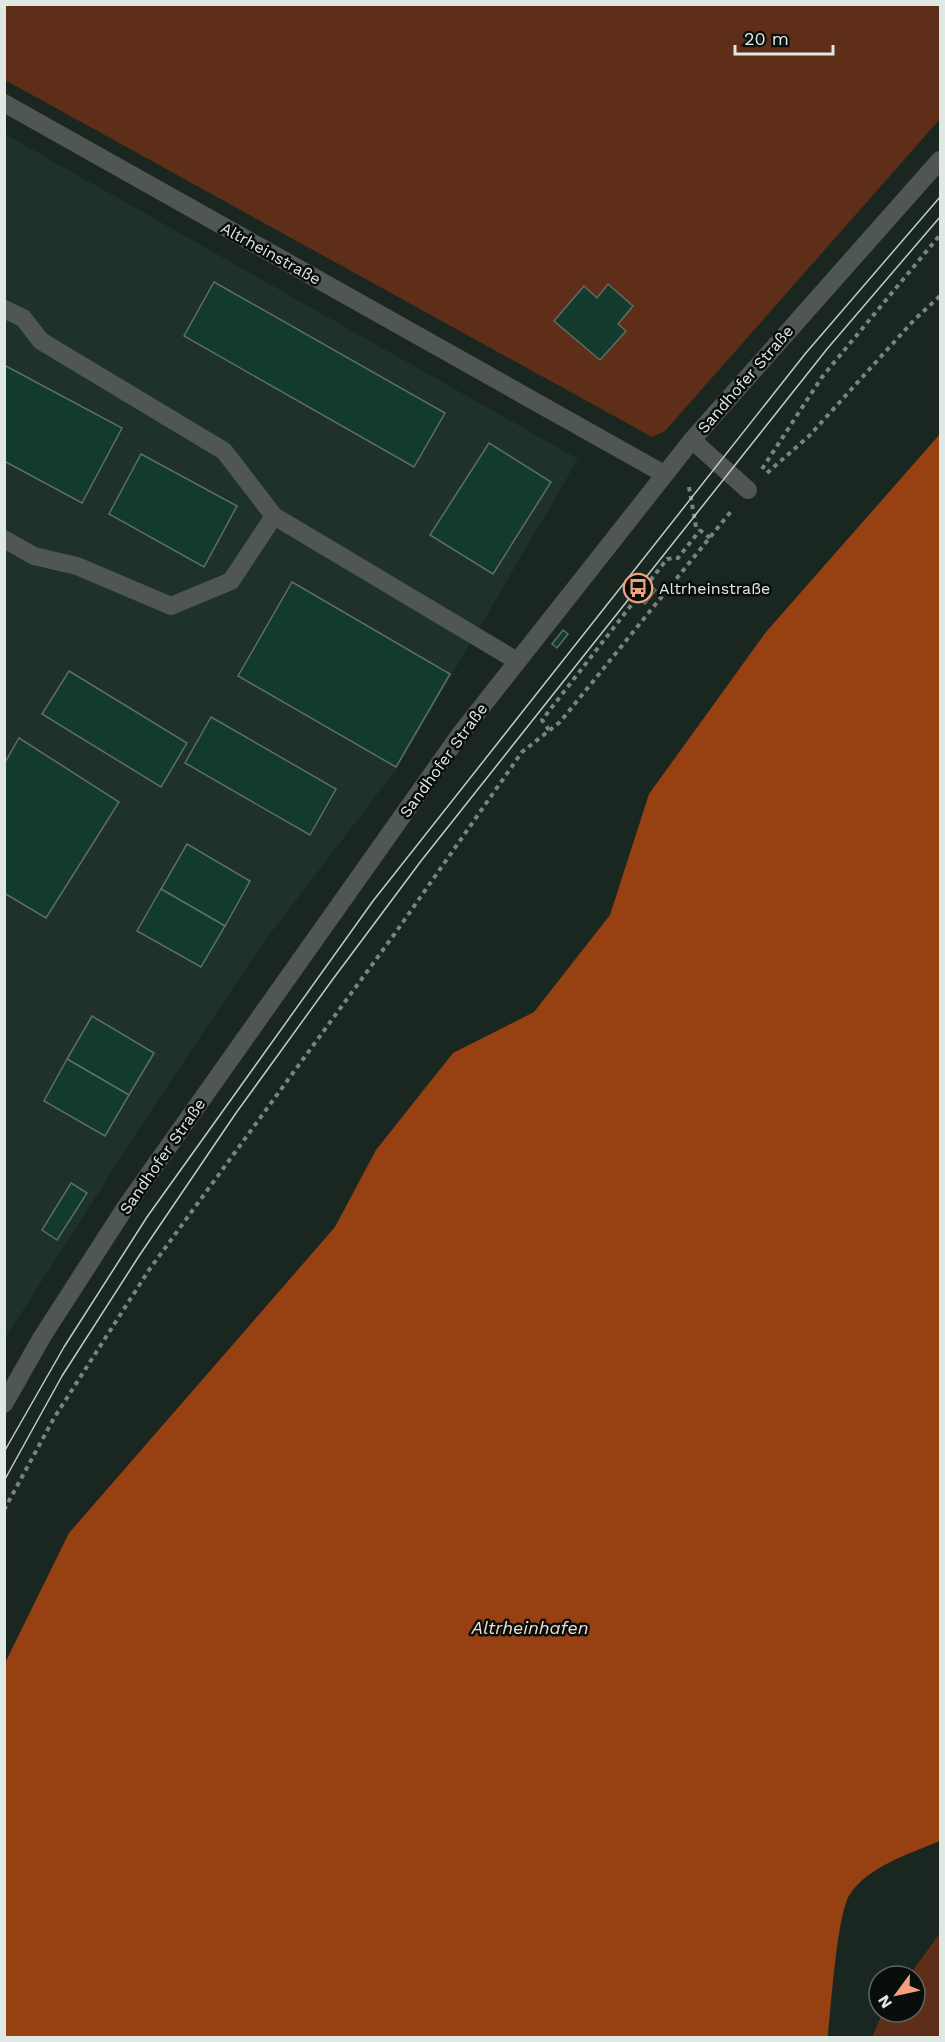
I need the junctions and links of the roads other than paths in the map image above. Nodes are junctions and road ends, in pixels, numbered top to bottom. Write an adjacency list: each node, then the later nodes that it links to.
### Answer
1 (4, 103): 5 (street, Altrheinstraße)
2 (940, 160): 4 (street, Sandhofer Straße)
3 (4, 309): 7 (street)
4 (692, 440): 5 (street, Sandhofer Straße); 6 (street)
5 (664, 474): 9 (street, Sandhofer Straße)
6 (748, 490)
7 (274, 516): 8 (street); 9 (street)
8 (4, 539)
9 (517, 661): 10 (street, Sandhofer Straße)
10 (4, 1404)

